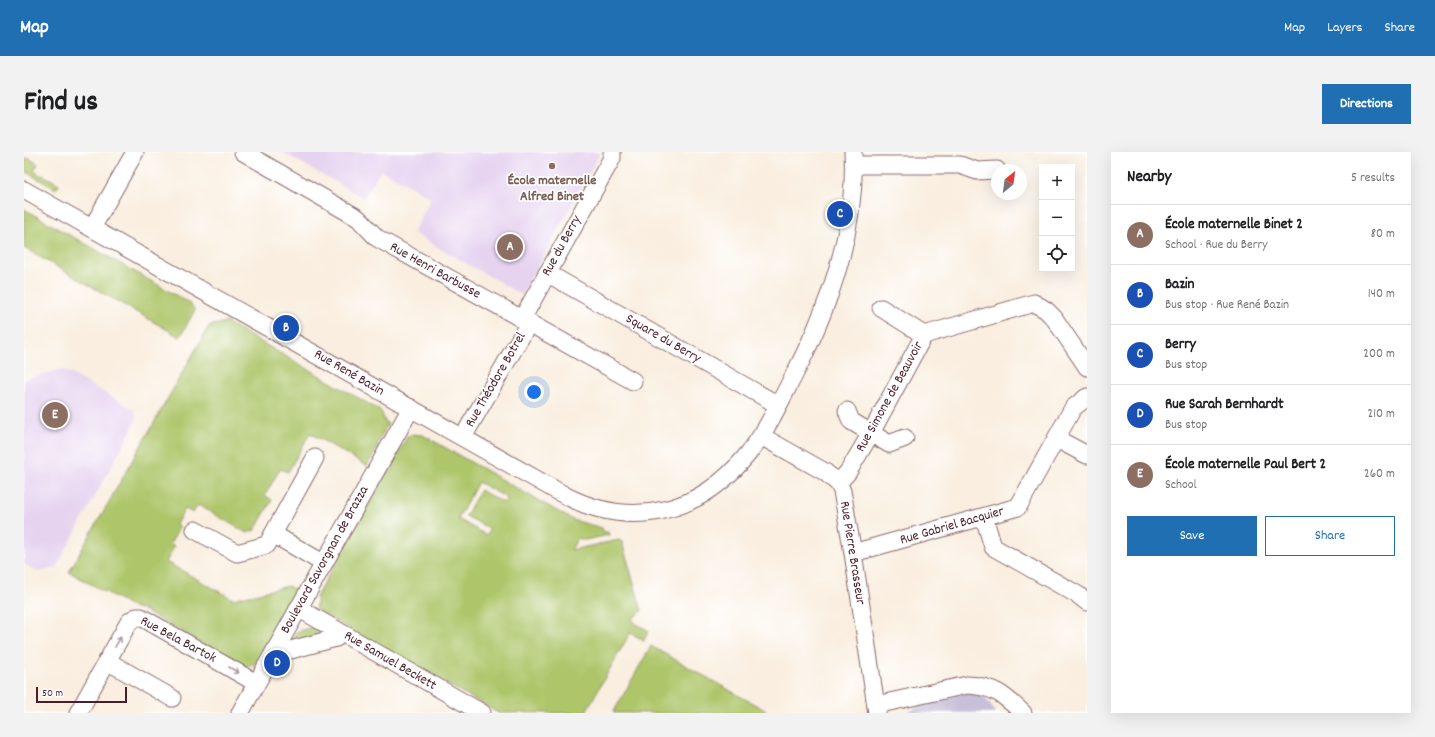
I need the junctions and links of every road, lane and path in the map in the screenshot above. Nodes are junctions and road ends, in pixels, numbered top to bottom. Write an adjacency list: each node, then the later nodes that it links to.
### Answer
1 (135, 152): 7 (street)
2 (243, 152): 10 (street, Rue Henri Barbusse)
3 (612, 152): 8 (street, Rue du Berry)
4 (853, 158): 5 (street); 15 (street, Rue René Bazin)
5 (991, 170)
6 (24, 190): 7 (street, Rue René Bazin)
7 (92, 228): 16 (street, Rue René Bazin)
8 (547, 273): 10 (street, Rue du Berry); 15 (street, Square du Berry)
9 (881, 308): 11 (street)
10 (525, 321): 13 (street, Rue Henri Barbusse); 20 (street, Rue Théodore Botrel)
11 (924, 335): 12 (street, Rue Simone de Beauvoir); 18 (street, Rue Simone de Beauvoir)
12 (1087, 367)
13 (633, 381)
14 (1087, 397): 22 (street, Rue Gabriel Bacquier)
15 (778, 405): 19 (street, Rue René Bazin)
16 (411, 408): 20 (street, Rue René Bazin); 30 (street, Boulevard Savorgnan de Brazza)
17 (847, 411): 18 (street)
18 (871, 433): 21 (street); 25 (street, Rue Simone de Beauvoir)
19 (761, 436): 20 (street, Rue René Bazin); 25 (street, Rue Pierre Brasseur)
20 (463, 437)
21 (905, 438)
22 (1057, 439): 23 (street); 26 (street, Rue Gabriel Bacquier)
23 (1087, 455)
24 (316, 458): 28 (street)
25 (838, 483): 29 (street, Rue Pierre Brasseur)
26 (984, 517): 29 (street, Rue Gabriel Bacquier); 31 (street)
27 (195, 530): 28 (street)
28 (273, 534): 30 (street)
29 (853, 553): 38 (street, Rue Pierre Brasseur)
30 (323, 563): 32 (street, Boulevard Savorgnan de Brazza)
31 (1087, 602)
32 (298, 608): 33 (street, Rue Samuel Beckett); 34 (street, Boulevard Savorgnan de Brazza)
33 (339, 632): 34 (street); 41 (street, Rue Samuel Beckett)
34 (276, 648): 36 (street, Boulevard Savorgnan de Brazza)
35 (107, 661): 36 (street, Rue Bela Bartok, one-way to 36); 37 (street); 39 (street, Rue Bela Bartok)
36 (256, 683): 40 (street, Boulevard Savorgnan de Brazza)
37 (172, 698)
38 (877, 709): 42 (street)
39 (78, 713)
40 (240, 713)
41 (482, 713)
42 (1023, 713)

